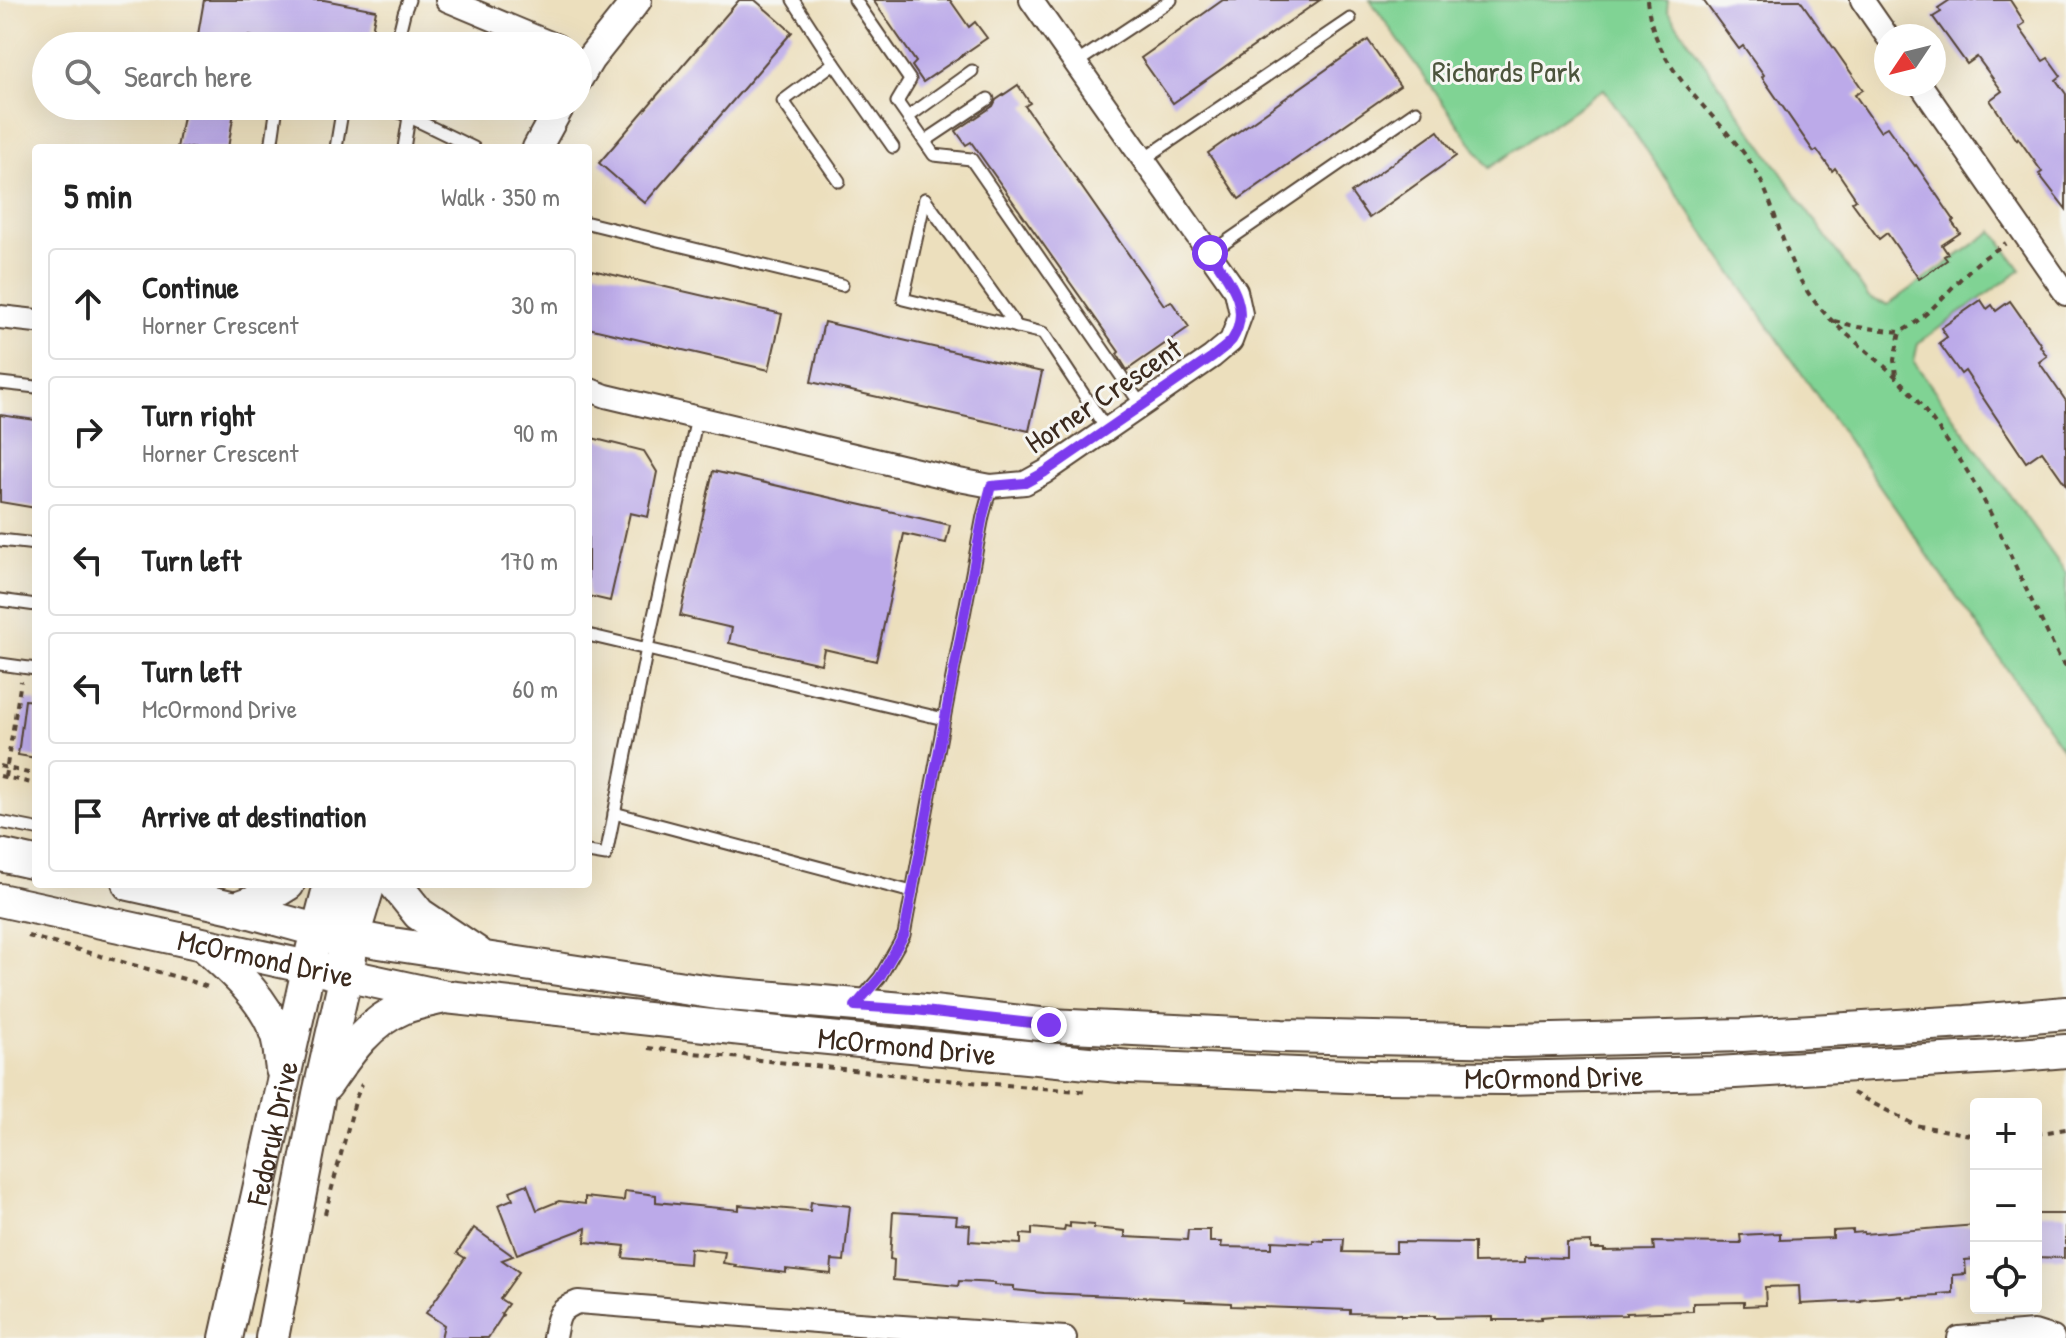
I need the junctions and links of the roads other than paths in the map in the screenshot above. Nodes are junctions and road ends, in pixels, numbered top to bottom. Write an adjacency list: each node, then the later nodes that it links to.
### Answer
1 (409, 0): 11 (lane)
2 (447, 0): 12 (street)
3 (637, 0): 13 (street)
4 (793, 0): 14 (lane)
5 (855, 0): 20 (lane)
6 (1031, 0): 15 (street, Horner Crescent)
7 (1171, 0): 15 (lane)
8 (1867, 2): 10 (street)
9 (1350, 19): 33 (lane)
10 (1880, 24)
11 (400, 32)
12 (524, 32)
13 (592, 52)
14 (834, 63): 32 (lane); 34 (lane)
15 (1076, 63): 33 (street, Horner Crescent)
16 (972, 71): 20 (lane)
17 (1928, 96): 38 (street)
18 (988, 99): 26 (lane)
19 (1416, 111): 36 (lane)
20 (908, 117): 26 (lane)
21 (275, 120): 27 (lane)
22 (341, 120): 28 (lane)
23 (409, 120): 29 (lane)
24 (415, 120): 30 (lane)
25 (552, 120): 31 (street)
26 (925, 141): 45 (lane)
27 (272, 144)
28 (337, 144)
29 (405, 144)
30 (466, 144)
31 (539, 144)
32 (893, 147)
33 (1144, 159): 36 (street, Horner Crescent)
34 (839, 181)
35 (592, 224): 37 (lane)
36 (1210, 253): 45 (street, Horner Crescent)
37 (842, 285)
38 (2066, 294)
39 (0, 317): 40 (street)
40 (32, 321)
41 (1017, 327): 41 (lane); 47 (lane)
42 (0, 383): 43 (lane)
43 (32, 387)
44 (594, 394): 46 (street, Horner Crescent)
45 (1142, 406): 47 (street, Horner Crescent)
46 (697, 418): 48 (street, Horner Crescent); 54 (lane)
47 (1107, 430): 48 (street, Horner Crescent)
48 (991, 486): 57 (lane)
49 (0, 540): 50 (lane)
50 (32, 544)
51 (0, 600): 52 (lane)
52 (32, 604)
53 (592, 636): 54 (lane)
54 (647, 648): 57 (lane); 58 (lane)
55 (0, 664): 56 (lane)
56 (30, 668)
57 (944, 719): 71 (lane)
58 (614, 813): 61 (lane); 71 (lane)
59 (0, 822): 60 (lane)
60 (32, 828)
61 (592, 853)
62 (0, 855): 63 (main road)
63 (32, 862)
64 (162, 888): 70 (main road, McOrmond Drive)
65 (282, 888): 73 (main road)
66 (329, 888): 74 (street)
67 (352, 888): 74 (main road)
68 (368, 888): 74 (street)
69 (398, 888): 76 (main road)
70 (195, 892): 73 (main road, McOrmond Drive)
71 (912, 892): 80 (lane)
72 (0, 900): 75 (main road, McOrmond Drive)
73 (236, 908): 74 (main road, McOrmond Drive)
74 (338, 934): 76 (main road, McOrmond Drive); 77 (main road, Fedoruk Drive); 78 (main road, Fedoruk Drive)
75 (204, 945): 77 (main road, McOrmond Drive); 83 (main road)
76 (483, 957): 80 (main road, McOrmond Drive)
77 (308, 967): 78 (main road, McOrmond Drive); 83 (main road, Fedoruk Drive)
78 (345, 975): 79 (main road, McOrmond Drive); 84 (main road, Fedoruk Drive)
79 (446, 997): 82 (main road, McOrmond Drive); 84 (main road)
80 (855, 1006): 81 (main road, McOrmond Drive)
81 (2066, 1013)
82 (2066, 1051)
83 (283, 1080): 86 (main road, Fedoruk Drive)
84 (319, 1094): 87 (main road, Fedoruk Drive)
85 (856, 1331): 88 (street); 89 (street)
86 (226, 1338)
87 (272, 1338)
88 (554, 1338)
89 (1065, 1338)
90 (1959, 1338): 91 (street)
91 (2053, 1338)

